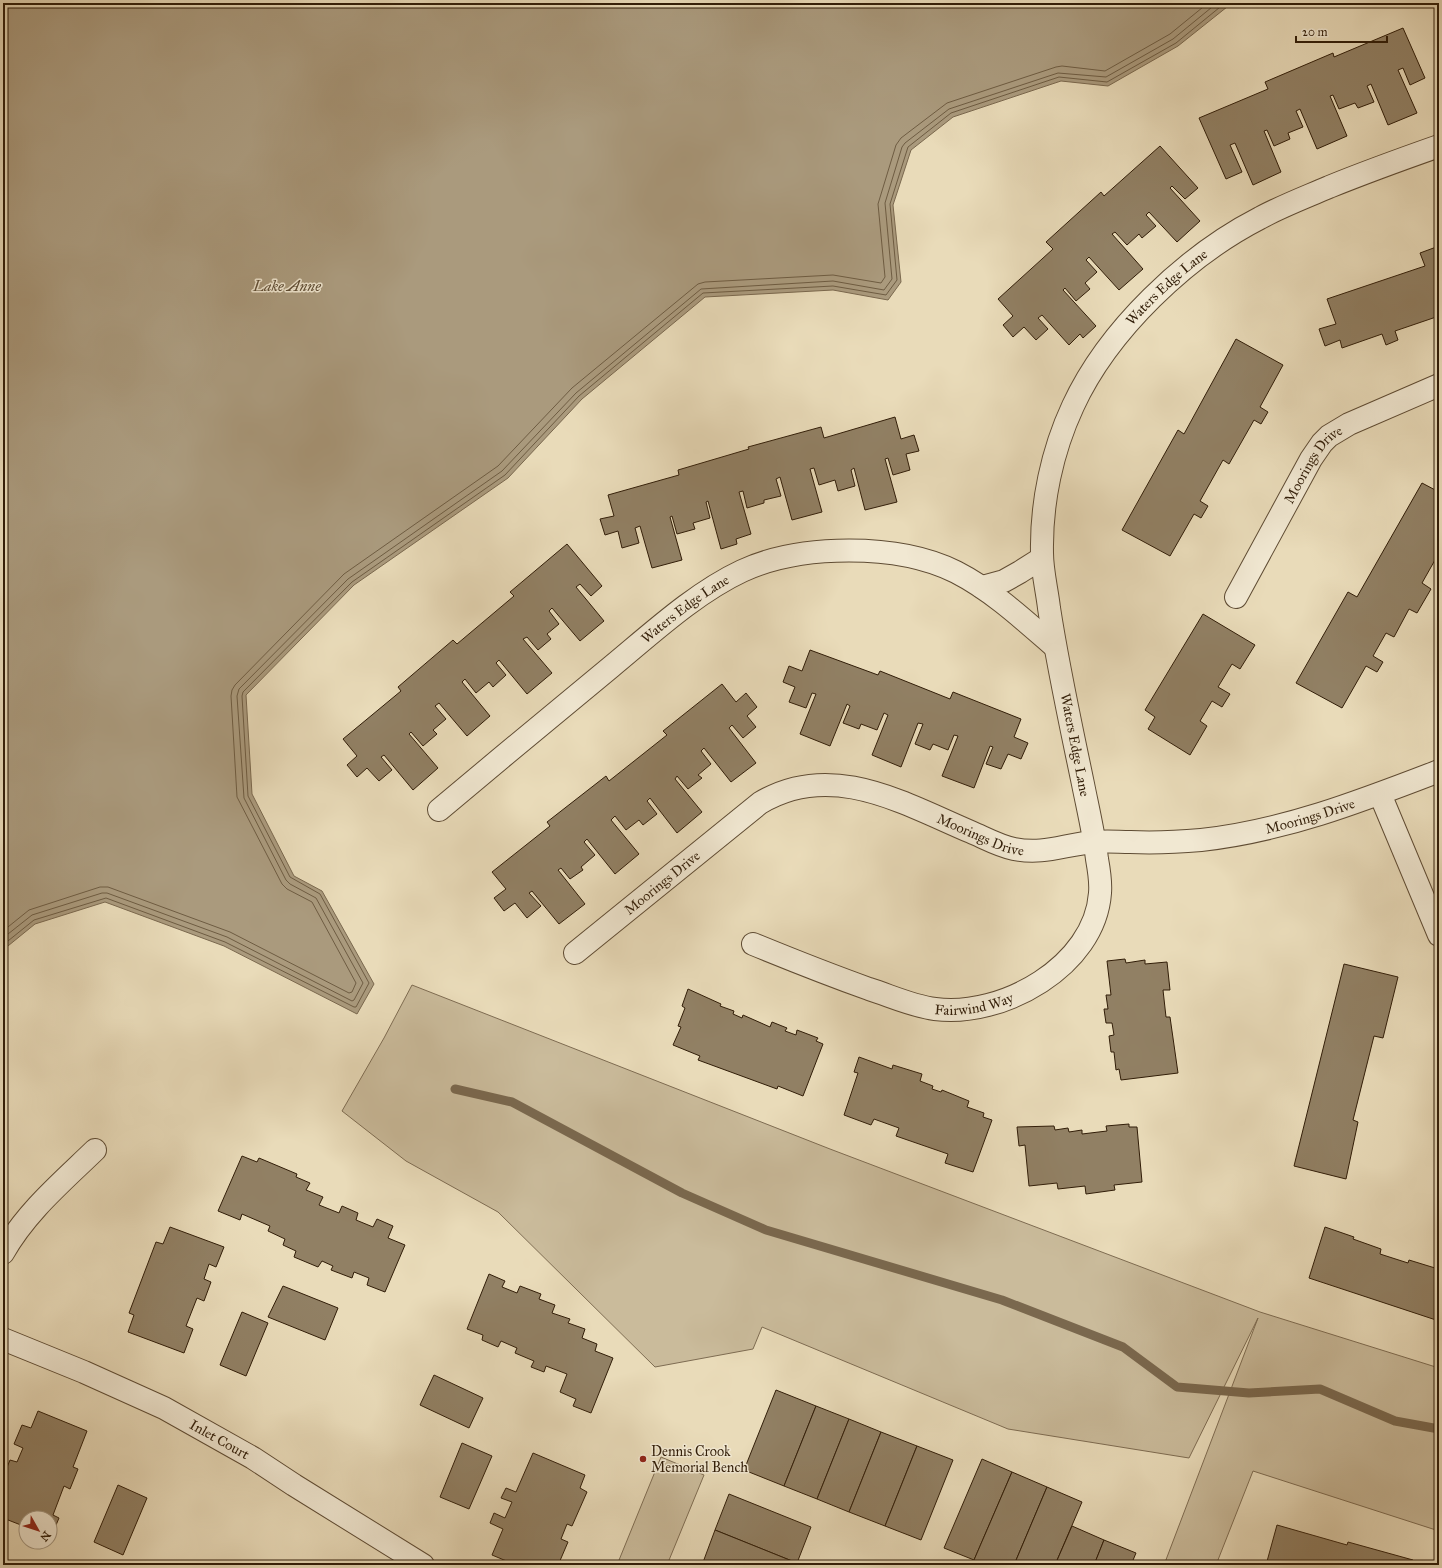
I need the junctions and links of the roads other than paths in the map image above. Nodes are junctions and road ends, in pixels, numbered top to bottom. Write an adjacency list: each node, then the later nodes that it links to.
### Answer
1 (1439, 146): 3 (street, Waters Edge Lane)
2 (1439, 385): 5 (street, Moorings Drive)
3 (1042, 558): 4 (street); 6 (street, Waters Edge Lane)
4 (982, 587): 6 (street, Waters Edge Lane); 9 (street, Waters Edge Lane)
5 (1236, 597)
6 (1055, 647): 10 (street, Waters Edge Lane)
7 (1439, 771): 8 (street, Moorings Drive)
8 (1380, 794): 10 (street, Moorings Drive); 11 (street)
9 (439, 810)
10 (1095, 842): 12 (street, Fairwind Way); 13 (street, Moorings Drive)
11 (1439, 935)
12 (753, 944)
13 (574, 953)
14 (95, 1150): 15 (street)
15 (3, 1253)
16 (3, 1339): 17 (street, Inlet Court)
17 (424, 1565)

